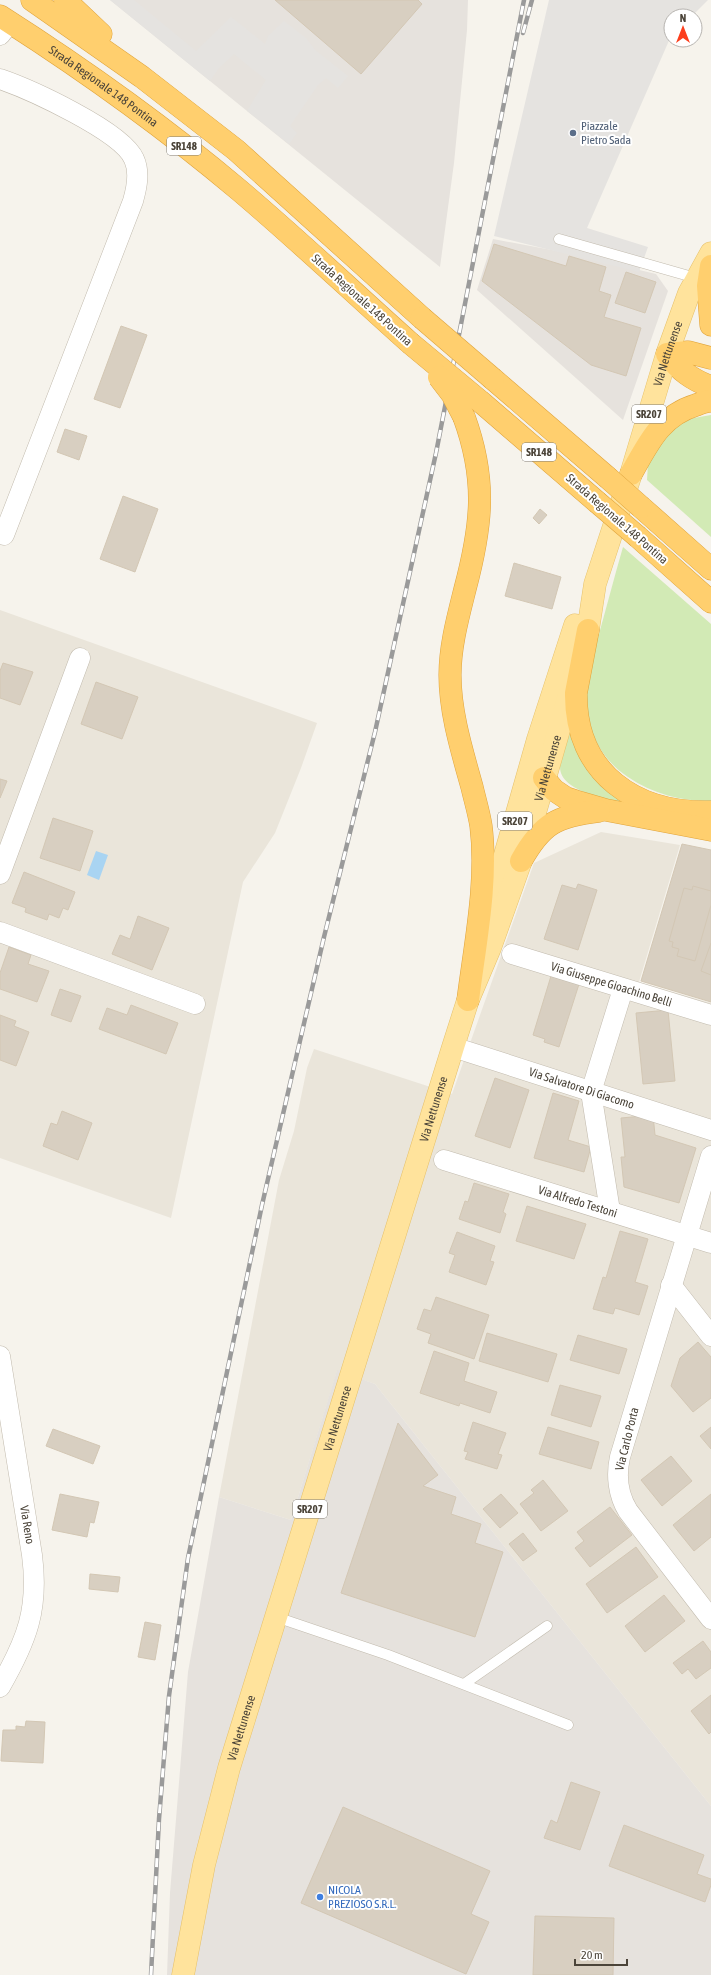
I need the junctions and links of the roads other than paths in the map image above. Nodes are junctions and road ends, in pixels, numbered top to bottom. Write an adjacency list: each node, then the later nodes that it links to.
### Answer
1 (32, 0): 4 (highway, Strada Regionale 148 Pontina / SR148)
2 (65, 0): 4 (highway)
3 (3, 24): 10 (highway, Strada Regionale 148 Pontina / SR148)
4 (142, 77): 17 (highway, Strada Regionale 148 Pontina / SR148, bridge)
5 (0, 79): 16 (street)
6 (559, 239): 8 (lane)
7 (711, 253): 8 (main road, Via Nettunense / SR207)
8 (703, 272): 9 (highway); 11 (main road, Via Nettunense / SR207)
9 (711, 325)
10 (410, 343): 19 (highway, Strada Regionale 148 Pontina / SR148, bridge); 32 (highway, bridge)
11 (667, 354): 12 (highway); 13 (highway); 15 (main road, Via Nettunense / SR207)
12 (711, 358)
13 (711, 387)
14 (711, 401): 15 (highway)
15 (631, 474): 18 (main road, Via Nettunense / SR207)
16 (4, 535)
17 (711, 569)
18 (595, 584): 20 (main road, Via Nettunense / SR207); 21 (main road, SR207)
19 (711, 602)
20 (588, 630): 23 (main road, Via Nettunense / SR207); 25 (highway)
21 (568, 644): 23 (main road); 32 (main road, SR207)
22 (80, 658): 28 (street)
23 (544, 778): 24 (highway); 27 (main road, Via Nettunense / SR207)
24 (606, 810): 26 (highway); 27 (highway)
25 (711, 812)
26 (711, 830)
27 (521, 861): 32 (main road, Via Nettunense / SR207)
28 (0, 874)
29 (0, 932): 33 (street)
30 (512, 954): 31 (street, Via Giuseppe Gioachino Belli)
31 (623, 989): 34 (street, Via Giuseppe Gioachino Belli); 36 (street)
32 (468, 1000): 35 (main road, Via Nettunense / SR207)
33 (195, 1004)
34 (711, 1015)
35 (453, 1047): 36 (street, Via Salvatore Di Giacomo); 46 (main road, Via Nettunense / SR207)
36 (591, 1092): 37 (street, Via Salvatore Di Giacomo); 40 (street)
37 (711, 1130)
38 (711, 1156): 41 (street, Via Carlo Porta)
39 (444, 1160): 40 (street, Via Alfredo Testoni)
40 (610, 1211): 41 (street, Via Alfredo Testoni)
41 (686, 1235): 42 (street, Via Alfredo Testoni); 43 (street, Via Carlo Porta)
42 (711, 1243)
43 (671, 1285): 44 (street); 47 (street, Via Carlo Porta)
44 (711, 1336)
45 (0, 1356): 50 (street, Via Reno)
46 (276, 1617): 49 (lane); 52 (main road, Via Nettunense / SR207)
47 (711, 1619)
48 (547, 1626): 49 (lane)
49 (464, 1684): 51 (lane)
50 (0, 1687)
51 (568, 1726)
52 (183, 1975)

